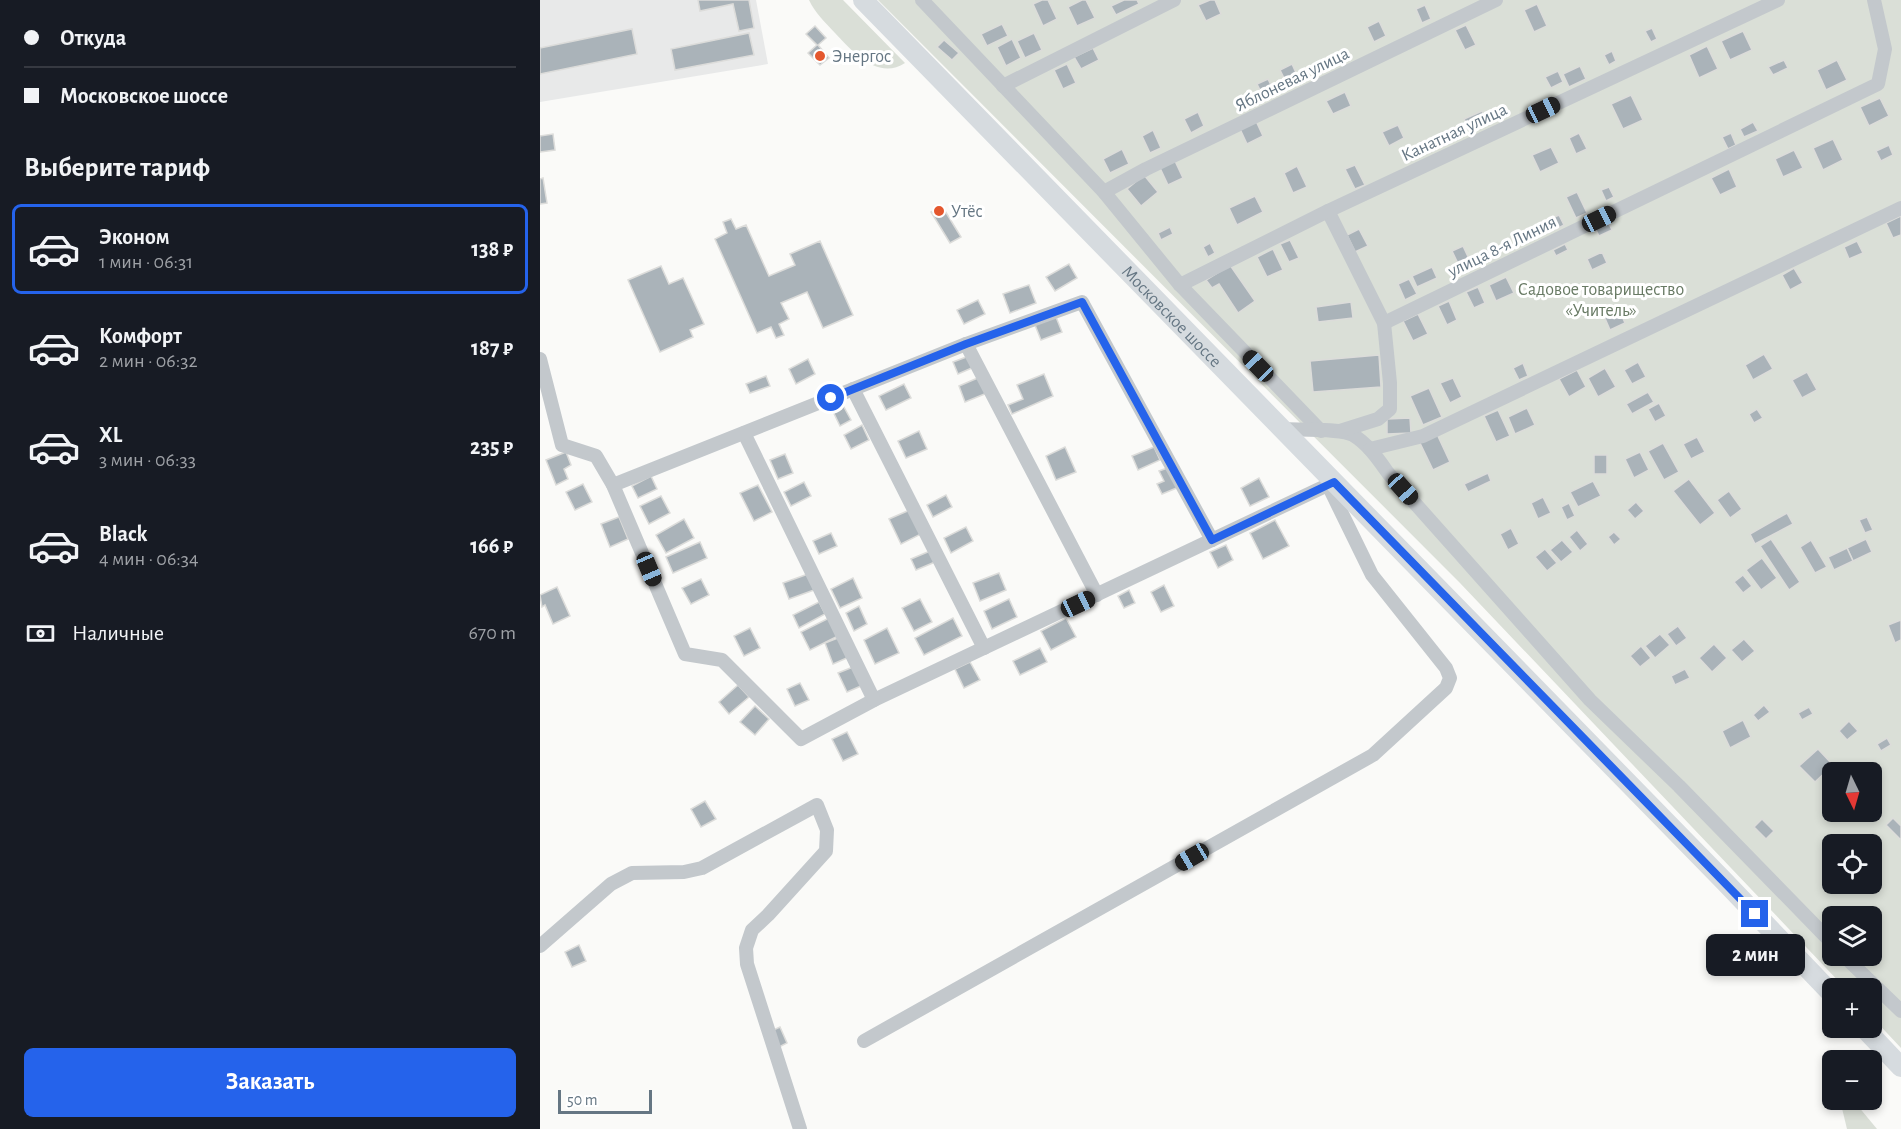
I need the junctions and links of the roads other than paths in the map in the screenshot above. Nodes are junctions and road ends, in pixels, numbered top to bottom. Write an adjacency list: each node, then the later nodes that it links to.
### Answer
1 (863, 0): 16 (highway, Московское шоссе)
2 (922, 0): 7 (street)
3 (1174, 0): 7 (street)
4 (1496, 0): 8 (street, Яблоневая улица)
5 (1778, 0): 10 (street, Канатная улица)
6 (1874, 0): 12 (street, улица 8-я Линия)
7 (1003, 86): 8 (street)
8 (1104, 192): 11 (street)
9 (1901, 208): 20 (street)
10 (1328, 211): 11 (street, Канатная улица); 12 (street)
11 (1180, 285): 17 (street)
12 (1384, 323): 18 (street)
13 (966, 344): 15 (street); 23 (street); 24 (street)
14 (540, 360): 21 (street)
15 (853, 389): 19 (street); 25 (street)
16 (1282, 429): 17 (street); 22 (highway, Московское шоссе)
17 (1321, 431): 18 (street)
18 (1339, 431): 20 (street)
19 (744, 433): 21 (street); 26 (street)
20 (1370, 449): 27 (street)
21 (613, 484): 26 (street)
22 (1331, 484): 23 (street); 30 (highway, Московское шоссе); 33 (street)
23 (1212, 540): 24 (street)
24 (1097, 595): 25 (street)
25 (984, 648): 26 (street)
26 (874, 700)
27 (1822, 933)
28 (540, 946): 35 (street)
29 (1854, 966): 31 (street)
30 (1822, 984)
31 (1901, 1011)
32 (1873, 1038): 34 (highway)
33 (864, 1041)
34 (1901, 1067)
35 (801, 1129)

